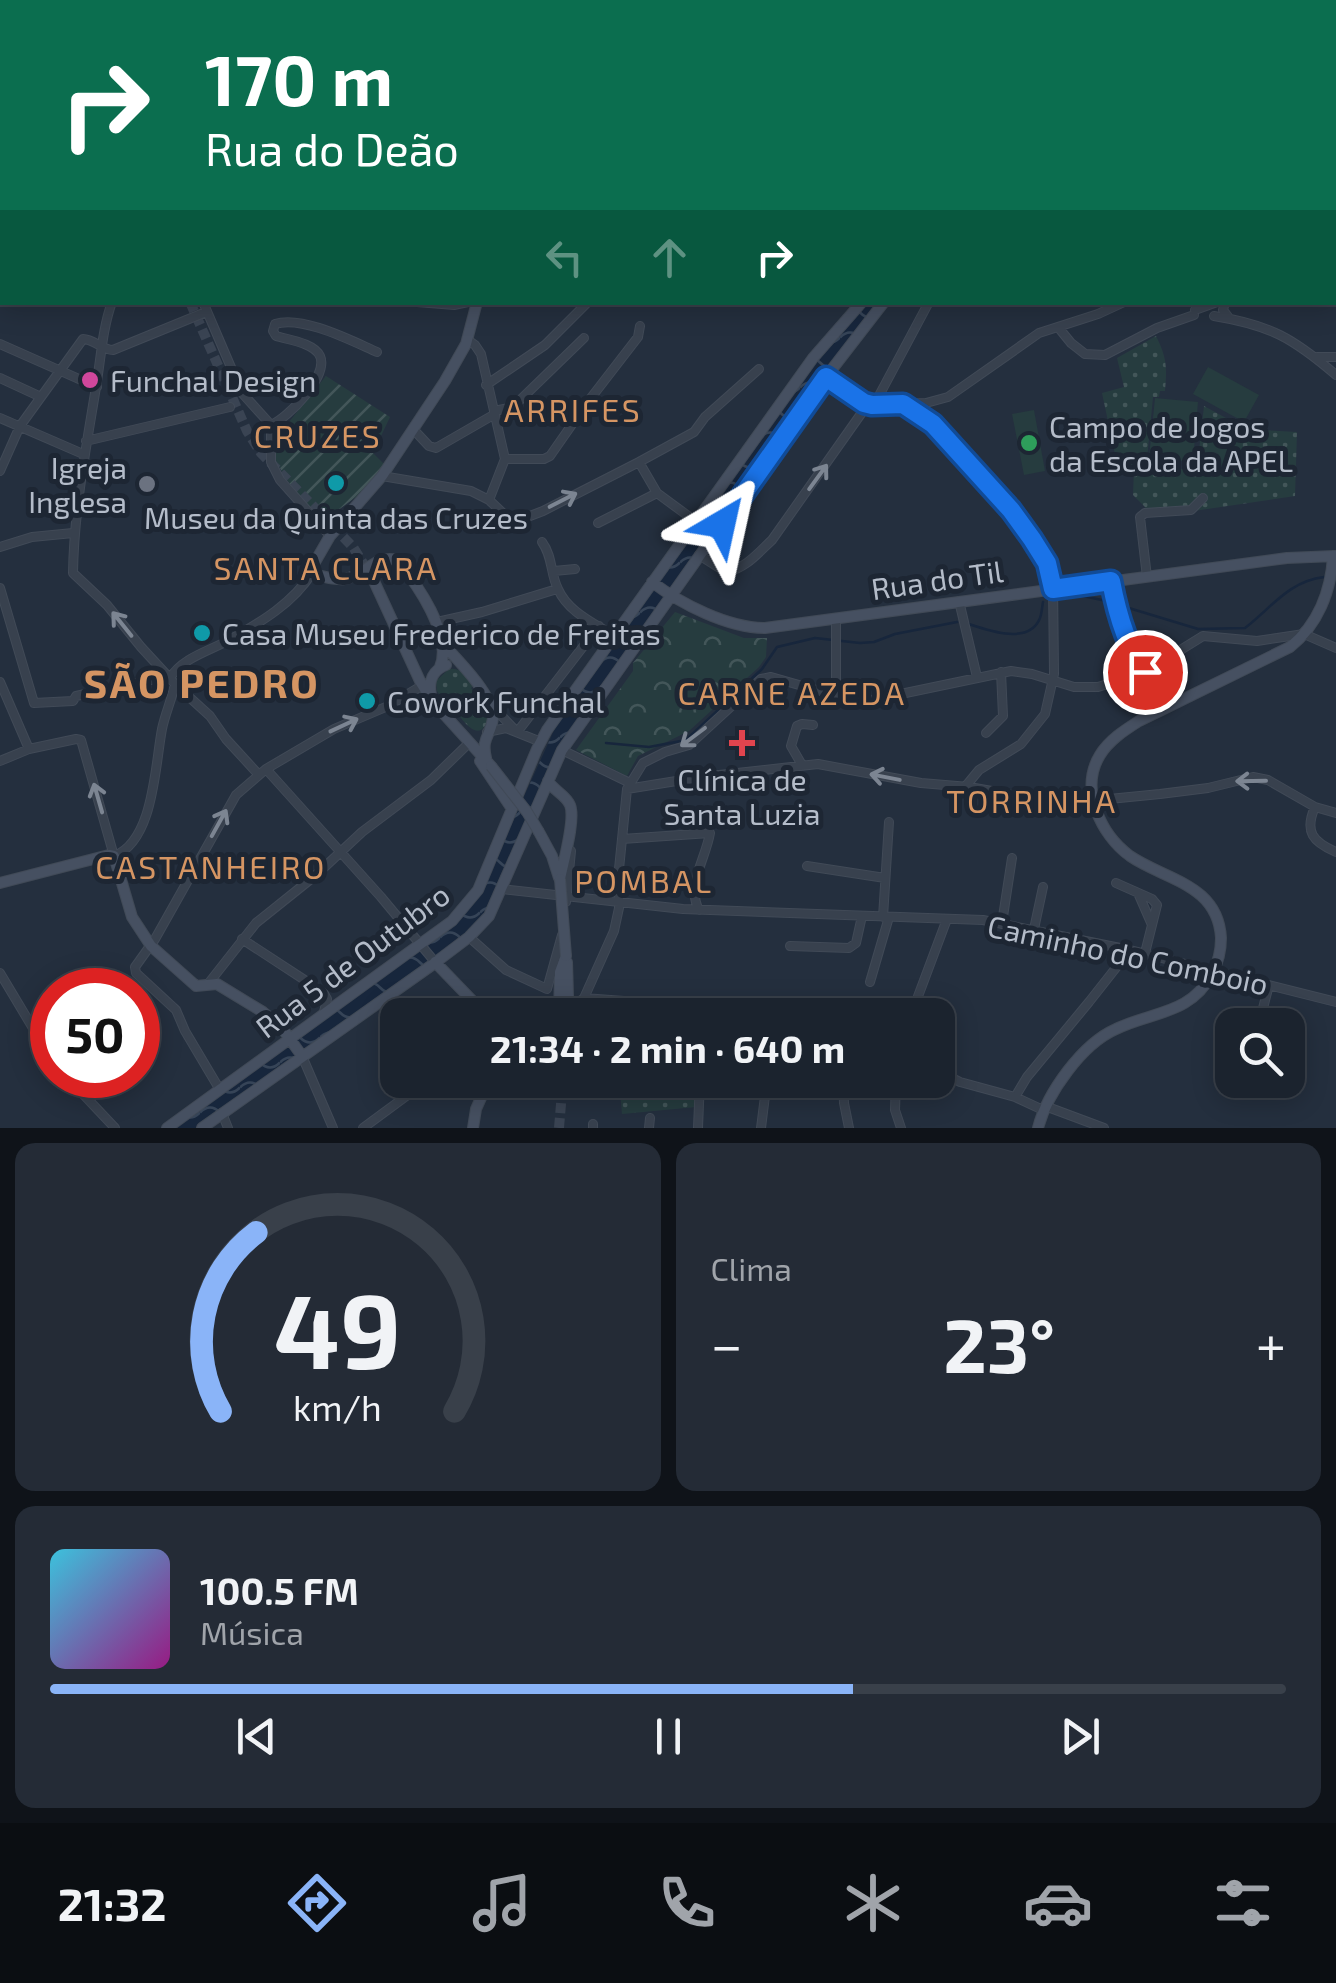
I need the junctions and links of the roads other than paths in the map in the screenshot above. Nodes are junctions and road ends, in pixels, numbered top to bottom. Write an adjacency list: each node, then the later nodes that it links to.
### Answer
1 (111, 305): 17 (street)
2 (475, 305): 15 (main road)
3 (585, 305): 27 (street)
4 (859, 305): 21 (main road, Rua 5 de Outubro)
5 (882, 305): 25 (main road)
6 (927, 305): 31 (street)
7 (1118, 305): 13 (street)
8 (1219, 305): 11 (street)
9 (204, 307): 17 (street); 39 (street)
10 (1198, 314): 11 (street); 13 (street)
11 (1228, 318): 19 (street)
12 (640, 326): 44 (street)
13 (1058, 327): 30 (street)
14 (584, 338): 35 (street)
15 (468, 340): 27 (street); 41 (main road)
16 (0, 344): 22 (street)
17 (102, 345): 22 (street); 28 (street)
18 (378, 352): 39 (street)
19 (1313, 355): 20 (street); 24 (street)
20 (1336, 357)
21 (810, 363): 25 (main road); 51 (main road, Rua 5 de Outubro)
22 (60, 370): 28 (street); 29 (street)
23 (759, 370): 45 (street)
24 (1336, 375)
25 (826, 377): 31 (street); 57 (main road)
26 (0, 378): 29 (street)
27 (486, 385): 35 (street)
28 (96, 386): 42 (street)
29 (41, 397): 40 (street)
30 (940, 400): 33 (street); 38 (street)
31 (871, 404): 32 (street); 57 (street, one-way to 31)
32 (903, 404): 33 (street); 36 (street)
33 (923, 404): 36 (street); 38 (street)
34 (230, 407): 42 (street)
35 (494, 413): 41 (street); 44 (street)
36 (918, 415): 38 (street)
37 (0, 418): 40 (street)
38 (933, 420): 68 (street)
39 (271, 425): 54 (street)
40 (20, 426): 43 (street); 46 (street)
41 (413, 430): 47 (main road)
42 (86, 441): 43 (street)
43 (83, 454): 53 (street)
44 (505, 459): 50 (street)
45 (640, 462): 48 (street); 50 (street, one-way to 45)
46 (0, 471)
47 (382, 476): 50 (street); 54 (main road)
48 (657, 493): 51 (street); 52 (street)
49 (1204, 498): 62 (street)
50 (489, 500)
51 (695, 521): 65 (main road, Rua 5 de Outubro)
52 (598, 523)
53 (74, 533): 56 (street); 89 (street, one-way to 53)
54 (330, 536): 61 (main road)
55 (542, 542): 60 (street)
56 (0, 547)
57 (699, 556): 69 (main road)
58 (1335, 556): 62 (main road, Rua do Til); 77 (main road)
59 (575, 568): 60 (street)
60 (554, 571): 67 (street)
61 (312, 573): 74 (main road); 89 (street)
62 (1146, 577): 64 (main road, Rua do Til)
63 (373, 580): 83 (main road)
64 (1111, 581): 68 (main road, Rua do Til); 87 (street)
65 (652, 582): 69 (main road, Rua do Til); 79 (main road, Rua 5 de Outubro)
66 (0, 588): 76 (street)
67 (558, 588): 74 (street); 75 (street)
68 (1053, 589): 70 (main road, Rua do Til); 90 (street)
69 (670, 595): 71 (main road, Rua do Til); 72 (main road)
70 (959, 602): 73 (main road, Rua do Til); 88 (street)
71 (688, 604): 72 (main road); 73 (main road, Rua do Til)
72 (656, 617): 81 (main road)
73 (836, 618): 93 (street)
74 (436, 622): 80 (main road)
75 (598, 626): 79 (street); 98 (street)
76 (13, 633): 78 (street); 89 (street)
77 (1304, 634): 82 (street); 87 (street); 112 (main road)
78 (0, 638)
79 (615, 638): 81 (main road); 101 (main road, Rua 5 de Outubro)
80 (442, 644): 84 (main road); 85 (main road)
81 (630, 648): 104 (main road)
82 (1336, 648)
83 (412, 660): 84 (main road); 92 (main road)
84 (439, 668): 85 (main road); 94 (main road)
85 (466, 670): 95 (main road)
86 (1001, 672): 88 (street); 90 (street); 100 (street)
87 (1145, 672): 90 (street)
88 (978, 677): 93 (street)
89 (171, 679): 108 (street); 121 (street)
90 (1054, 680): 111 (street)
91 (0, 682): 103 (street)
92 (423, 686): 94 (main road); 108 (street, one-way to 92)
93 (836, 695): 110 (street, one-way to 110)
94 (433, 702): 96 (main road)
95 (491, 704): 98 (street); 99 (main road)
96 (452, 725): 99 (main road); 102 (main road)
97 (813, 725): 107 (street)
98 (516, 730): 99 (street); 101 (street)
99 (487, 732): 106 (main road)
100 (986, 734)
101 (545, 740): 104 (main road); 115 (main road, Rua 5 de Outubro)
102 (469, 743): 106 (main road); 115 (main road); 119 (street)
103 (29, 748): 105 (street); 121 (street, one-way to 103)
104 (561, 749): 109 (main road); 110 (street)
105 (0, 761)
106 (490, 765): 125 (main road, bridge)
107 (803, 765): 110 (street); 111 (street, one-way to 107)
108 (262, 772): 119 (street); 143 (street, one-way to 108)
109 (548, 781): 113 (main road); 129 (main road)
110 (628, 786): 118 (street)
111 (965, 786): 112 (street)
112 (1094, 800): 114 (street, one-way to 112); 149 (main road)
113 (570, 805): 125 (main road); 131 (street)
114 (1316, 807): 116 (street); 120 (street)
115 (512, 809): 130 (main road, Rua 5 de Outubro)
116 (1336, 813)
117 (890, 822): 124 (street)
118 (622, 839): 132 (street); 134 (street)
119 (339, 852): 141 (street); 142 (street)
120 (1336, 852)
121 (114, 856): 127 (main road); 143 (main road)
122 (1012, 858): 138 (street)
123 (807, 866): 124 (street)
124 (884, 878): 136 (street)
125 (560, 879): 147 (main road, bridge)
126 (1116, 883): 146 (street)
127 (0, 884)
128 (1043, 887): 139 (street)
129 (502, 889): 131 (street, Caminho do Comboio); 133 (main road)
130 (475, 895): 133 (main road); 142 (main road, Rua 5 de Outubro)
131 (566, 898): 132 (street, Caminho do Comboio); 140 (street)
132 (620, 903): 134 (street, Caminho do Comboio); 157 (street)
133 (495, 905): 140 (main road)
134 (699, 910): 135 (street, Caminho do Comboio)
135 (862, 916): 136 (street, Caminho do Comboio); 144 (street)
136 (886, 917): 137 (street, Caminho do Comboio); 151 (street)
137 (947, 919): 138 (street, Caminho do Comboio); 158 (street)
138 (1002, 923): 139 (street, Caminho do Comboio)
139 (1034, 929): 145 (street, Caminho do Comboio)
140 (468, 937): 148 (main road)
141 (242, 939): 152 (street); 161 (street)
142 (419, 944): 148 (street); 161 (main road, Rua 5 de Outubro)
143 (150, 946): 152 (main road); 166 (street)
144 (790, 946)
145 (1130, 950): 146 (street, Caminho do Comboio); 167 (street)
146 (1145, 953): 149 (street, Caminho do Comboio)
147 (566, 956): 154 (main road); 156 (main road)
148 (434, 962): 155 (main road); 164 (main road)
149 (1214, 971): 153 (street, Caminho do Comboio); 175 (main road)
150 (0, 972): 162 (street)
151 (870, 982)
152 (208, 984): 163 (main road)
153 (1269, 985): 159 (street, Caminho do Comboio); 160 (street)
154 (568, 996)
155 (469, 998)
156 (560, 998)
157 (584, 998)
158 (917, 998)
159 (1336, 1002)
160 (1263, 1008)
161 (324, 1012): 163 (main road, Rua 5 de Outubro)
162 (30, 1023)
163 (291, 1040): 164 (main road); 166 (main road, Rua 5 de Outubro)
164 (301, 1055): 176 (main road); 182 (street)
165 (955, 1080): 167 (street)
166 (220, 1090): 177 (main road, Rua 5 de Outubro)
167 (1015, 1097): 175 (street)
168 (87, 1098): 178 (street)
169 (404, 1098): 183 (street)
170 (481, 1098): 184 (main road)
171 (699, 1098): 185 (street)
172 (764, 1098): 186 (street)
173 (844, 1098): 187 (street)
174 (896, 1098): 188 (street)
175 (1044, 1108): 189 (main road); 190 (street)
176 (222, 1114): 180 (main road); 181 (street)
177 (187, 1120): 179 (main road, Rua 5 de Outubro)
178 (116, 1128)
179 (167, 1128)
180 (202, 1128)
181 (228, 1128)
182 (334, 1128)
183 (363, 1128)
184 (473, 1128)
185 (698, 1128)
186 (760, 1128)
187 (849, 1128)
188 (901, 1128)
189 (1038, 1128)
190 (1104, 1128)

